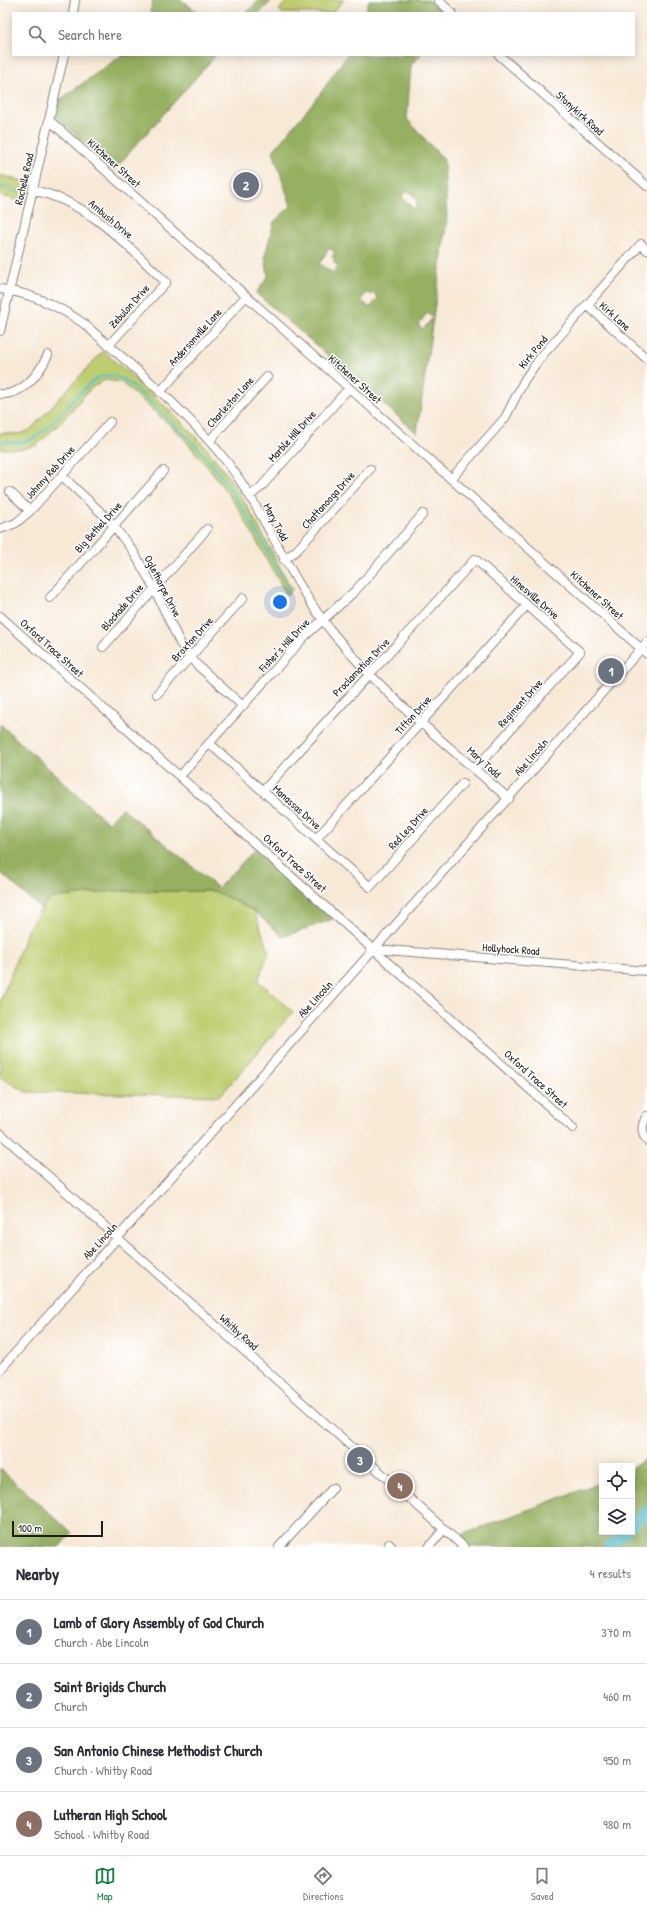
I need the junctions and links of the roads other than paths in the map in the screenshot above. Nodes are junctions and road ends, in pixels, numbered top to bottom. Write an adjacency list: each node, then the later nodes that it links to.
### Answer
1 (76, 0): 3 (street)
2 (438, 0): 4 (street)
3 (73, 12)
4 (451, 12)
5 (64, 56): 7 (street, Rochelle Road)
6 (500, 56): 8 (street, Stonykirk Road)
7 (49, 120): 9 (street, Rochelle Road); 14 (street, Kitchener Street)
8 (647, 186)
9 (33, 190): 11 (street, Ambush Drive); 13 (street, Rochelle Road)
10 (644, 247): 15 (street, Kirk Pond)
11 (166, 282): 17 (street, Zebulon Drive)
12 (0, 289): 13 (street, Mary Todd)
13 (10, 290): 16 (street, Rochelle Road); 17 (street, Mary Todd)
14 (246, 296): 21 (street, Kitchener Street); 22 (street, Andersonville Lane)
15 (587, 305): 19 (street, Kirk Lane); 29 (street, Kirk Pond)
16 (0, 331)
17 (109, 345): 22 (street, Mary Todd)
18 (48, 356): 23 (street)
19 (647, 359)
20 (267, 377): 25 (street, Charleston Lane)
21 (350, 388): 29 (street, Kitchener Street); 31 (street, Marble Hill Drive)
22 (160, 392): 25 (street, Mary Todd)
23 (0, 394)
24 (110, 422): 28 (street, Johnny Reb Drive)
25 (209, 441): 31 (street, Mary Todd)
26 (370, 469): 38 (street, Chattanooga Drive)
27 (163, 471): 34 (street, Big Bethel Drive)
28 (62, 476): 32 (street, Johnny Reb Drive); 34 (street, Oglethorpe Drive)
29 (451, 479): 48 (street, Kitchener Street)
30 (10, 492): 32 (street)
31 (250, 496): 38 (street, Mary Todd)
32 (30, 511): 35 (street, Johnny Reb Drive)
33 (423, 514): 44 (street, Fisher's Hill Drive)
34 (114, 526): 39 (street, Oglethorpe Drive); 40 (street, Big Bethel Drive)
35 (0, 529)
36 (207, 530): 39 (street, Blockade Drive)
37 (475, 559): 42 (street, Hinesville Drive); 50 (street, Proclamation Drive)
38 (284, 560): 44 (street, Mary Todd)
39 (154, 588): 46 (street, Blockade Drive); 49 (street, Oglethorpe Drive)
40 (50, 598)
41 (243, 598): 49 (street, Broxton Drive)
42 (527, 605): 47 (street, Hinesville Drive); 53 (street, Tifton Drive)
43 (0, 616): 56 (street, Oxford Trace Street)
44 (323, 620): 50 (street, Mary Todd); 52 (street, Fisher's Hill Drive)
45 (647, 642): 48 (street, Abe Lincoln)
46 (103, 647)
47 (580, 652): 55 (street, Regiment Drive)
48 (644, 652): 59 (street, Abe Lincoln)
49 (190, 656): 51 (street, Broxton Drive); 52 (street, Oglethorpe Drive)
50 (370, 674): 53 (street, Mary Todd); 58 (street, Proclamation Drive)
51 (157, 694)
52 (243, 706): 54 (street, Fisher's Hill Drive)
53 (422, 722): 55 (street, Mary Todd); 60 (street, Tifton Drive)
54 (209, 743): 56 (street, Fisher's Hill Drive); 58 (street, Manassas Drive)
55 (475, 769): 59 (street, Mary Todd)
56 (180, 776): 62 (street, Oxford Trace Street)
57 (463, 783): 61 (street, Red Leg Drive)
58 (263, 791): 60 (street, Manassas Drive)
59 (509, 799): 62 (street, Abe Lincoln)
60 (316, 839): 61 (street, Manassas Drive)
61 (370, 887)
62 (374, 949): 63 (street, Hollyhock Road); 65 (street, Oxford Trace Street); 68 (street, Abe Lincoln)
63 (647, 971)
64 (647, 1116): 67 (street)
65 (574, 1128)
66 (0, 1133): 68 (street, Whitby Road)
67 (647, 1142)
68 (117, 1238): 69 (street, Abe Lincoln); 71 (street, Whitby Road)
69 (0, 1370)
70 (333, 1488): 72 (street)
71 (444, 1529): 73 (street); 74 (street, Whitby Road)
72 (279, 1547)
73 (429, 1547)
74 (464, 1547)

